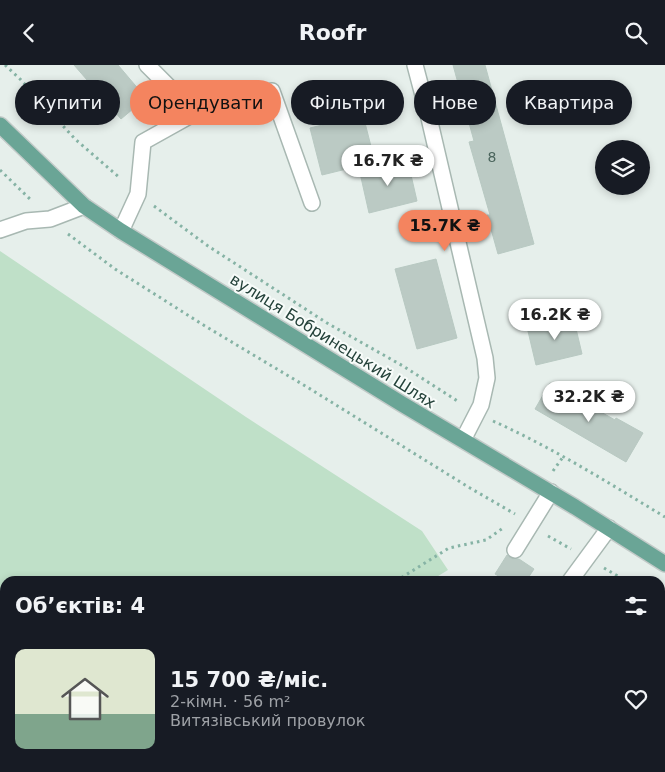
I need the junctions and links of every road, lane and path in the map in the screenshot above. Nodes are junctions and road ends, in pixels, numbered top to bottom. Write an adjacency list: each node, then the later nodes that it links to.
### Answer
1 (5, 65): 9 (path)
2 (148, 65): 4 (street)
3 (415, 65): 15 (street)
4 (162, 80)
5 (281, 116): 10 (street)
6 (0, 125): 11 (main road, вулиця Бобринецький Шлях)
7 (173, 125): 9 (street)
8 (0, 170): 12 (path)
9 (138, 194): 14 (street); 15 (path)
10 (312, 203)
11 (84, 206): 12 (street); 14 (main road, вулиця Бобринецький Шлях)
12 (50, 219): 13 (street); 19 (path)
13 (0, 230)
14 (121, 231): 16 (main road, вулиця Бобринецький Шлях)
15 (477, 413): 16 (street); 18 (path)
16 (464, 441): 17 (main road, вулиця Бобринецький Шлях)
17 (550, 492): 19 (street); 20 (main road, вулиця Бобринецький Шлях)
18 (665, 517)
19 (525, 521): 21 (street); 22 (path); 24 (path)
20 (609, 528): 22 (street); 23 (main road, вулиця Бобринецький Шлях)
21 (515, 550)
22 (587, 558): 25 (street); 26 (path)
23 (665, 564)
24 (404, 576)
25 (574, 576)
26 (618, 576)

